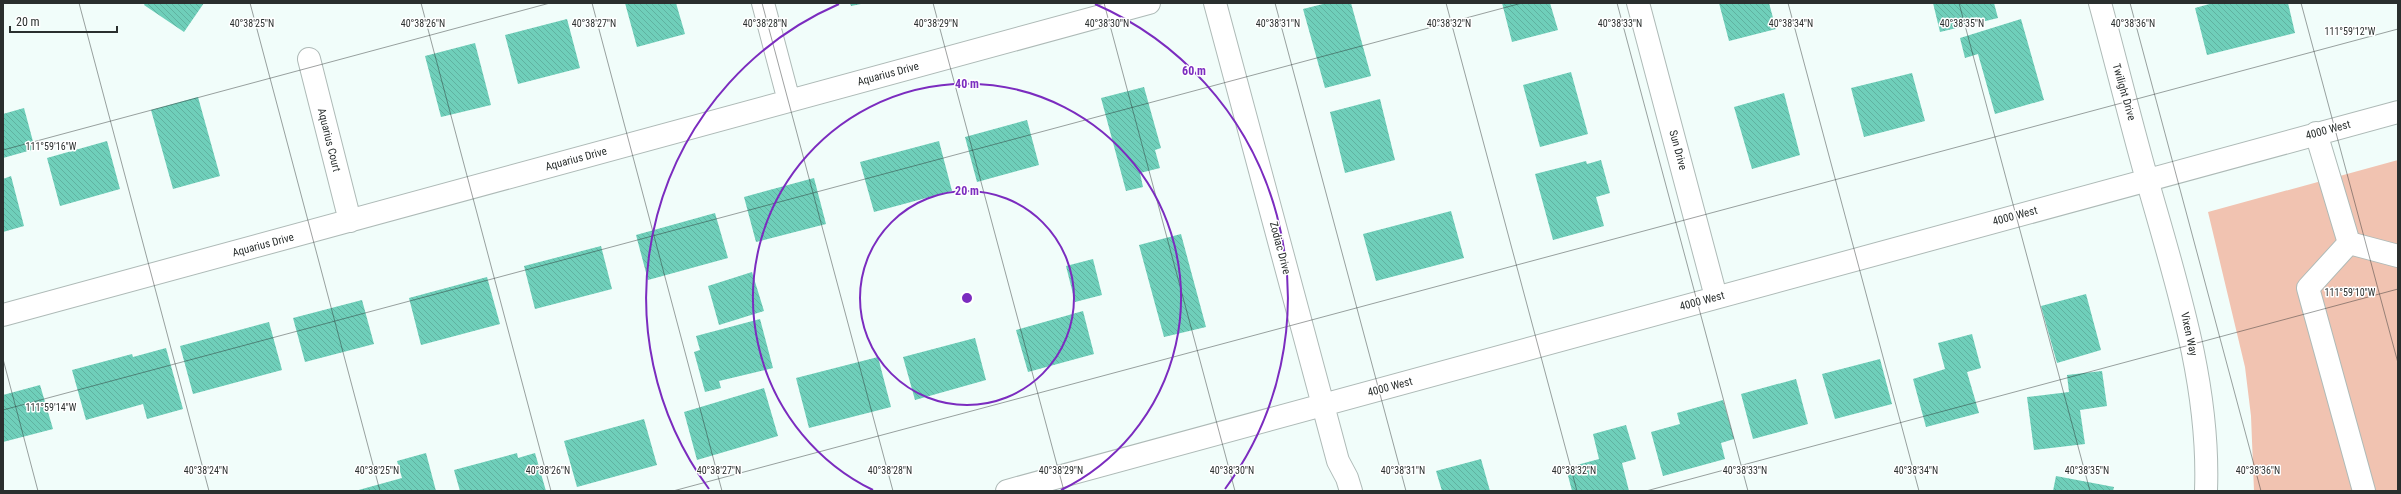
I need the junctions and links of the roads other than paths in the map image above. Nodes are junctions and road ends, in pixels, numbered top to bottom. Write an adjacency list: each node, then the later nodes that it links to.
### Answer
1 (763, 3): 7 (street)
2 (1149, 3): 7 (street, Aquarius Drive)
3 (1215, 3): 16 (street, Zodiac Drive)
4 (1638, 3): 14 (street, Sun Drive)
5 (2100, 3): 10 (street, Twilight Drive)
6 (309, 59): 11 (street, Aquarius Court)
7 (789, 101): 11 (street, Aquarius Drive)
8 (2398, 112): 9 (street, 4000 West)
9 (2316, 133): 10 (street, 4000 West); 12 (street)
10 (2147, 181): 14 (street, 4000 West); 19 (street, Vixen Way)
11 (350, 221): 15 (street, Aquarius Drive)
12 (2349, 243): 13 (street); 20 (street)
13 (2398, 256)
14 (1716, 297): 16 (street, 4000 West)
15 (3, 316)
16 (1323, 406): 17 (street, 4000 West); 18 (street, Zodiac Drive)
17 (1007, 491)
18 (1351, 491)
19 (2206, 491)
20 (2364, 491)

